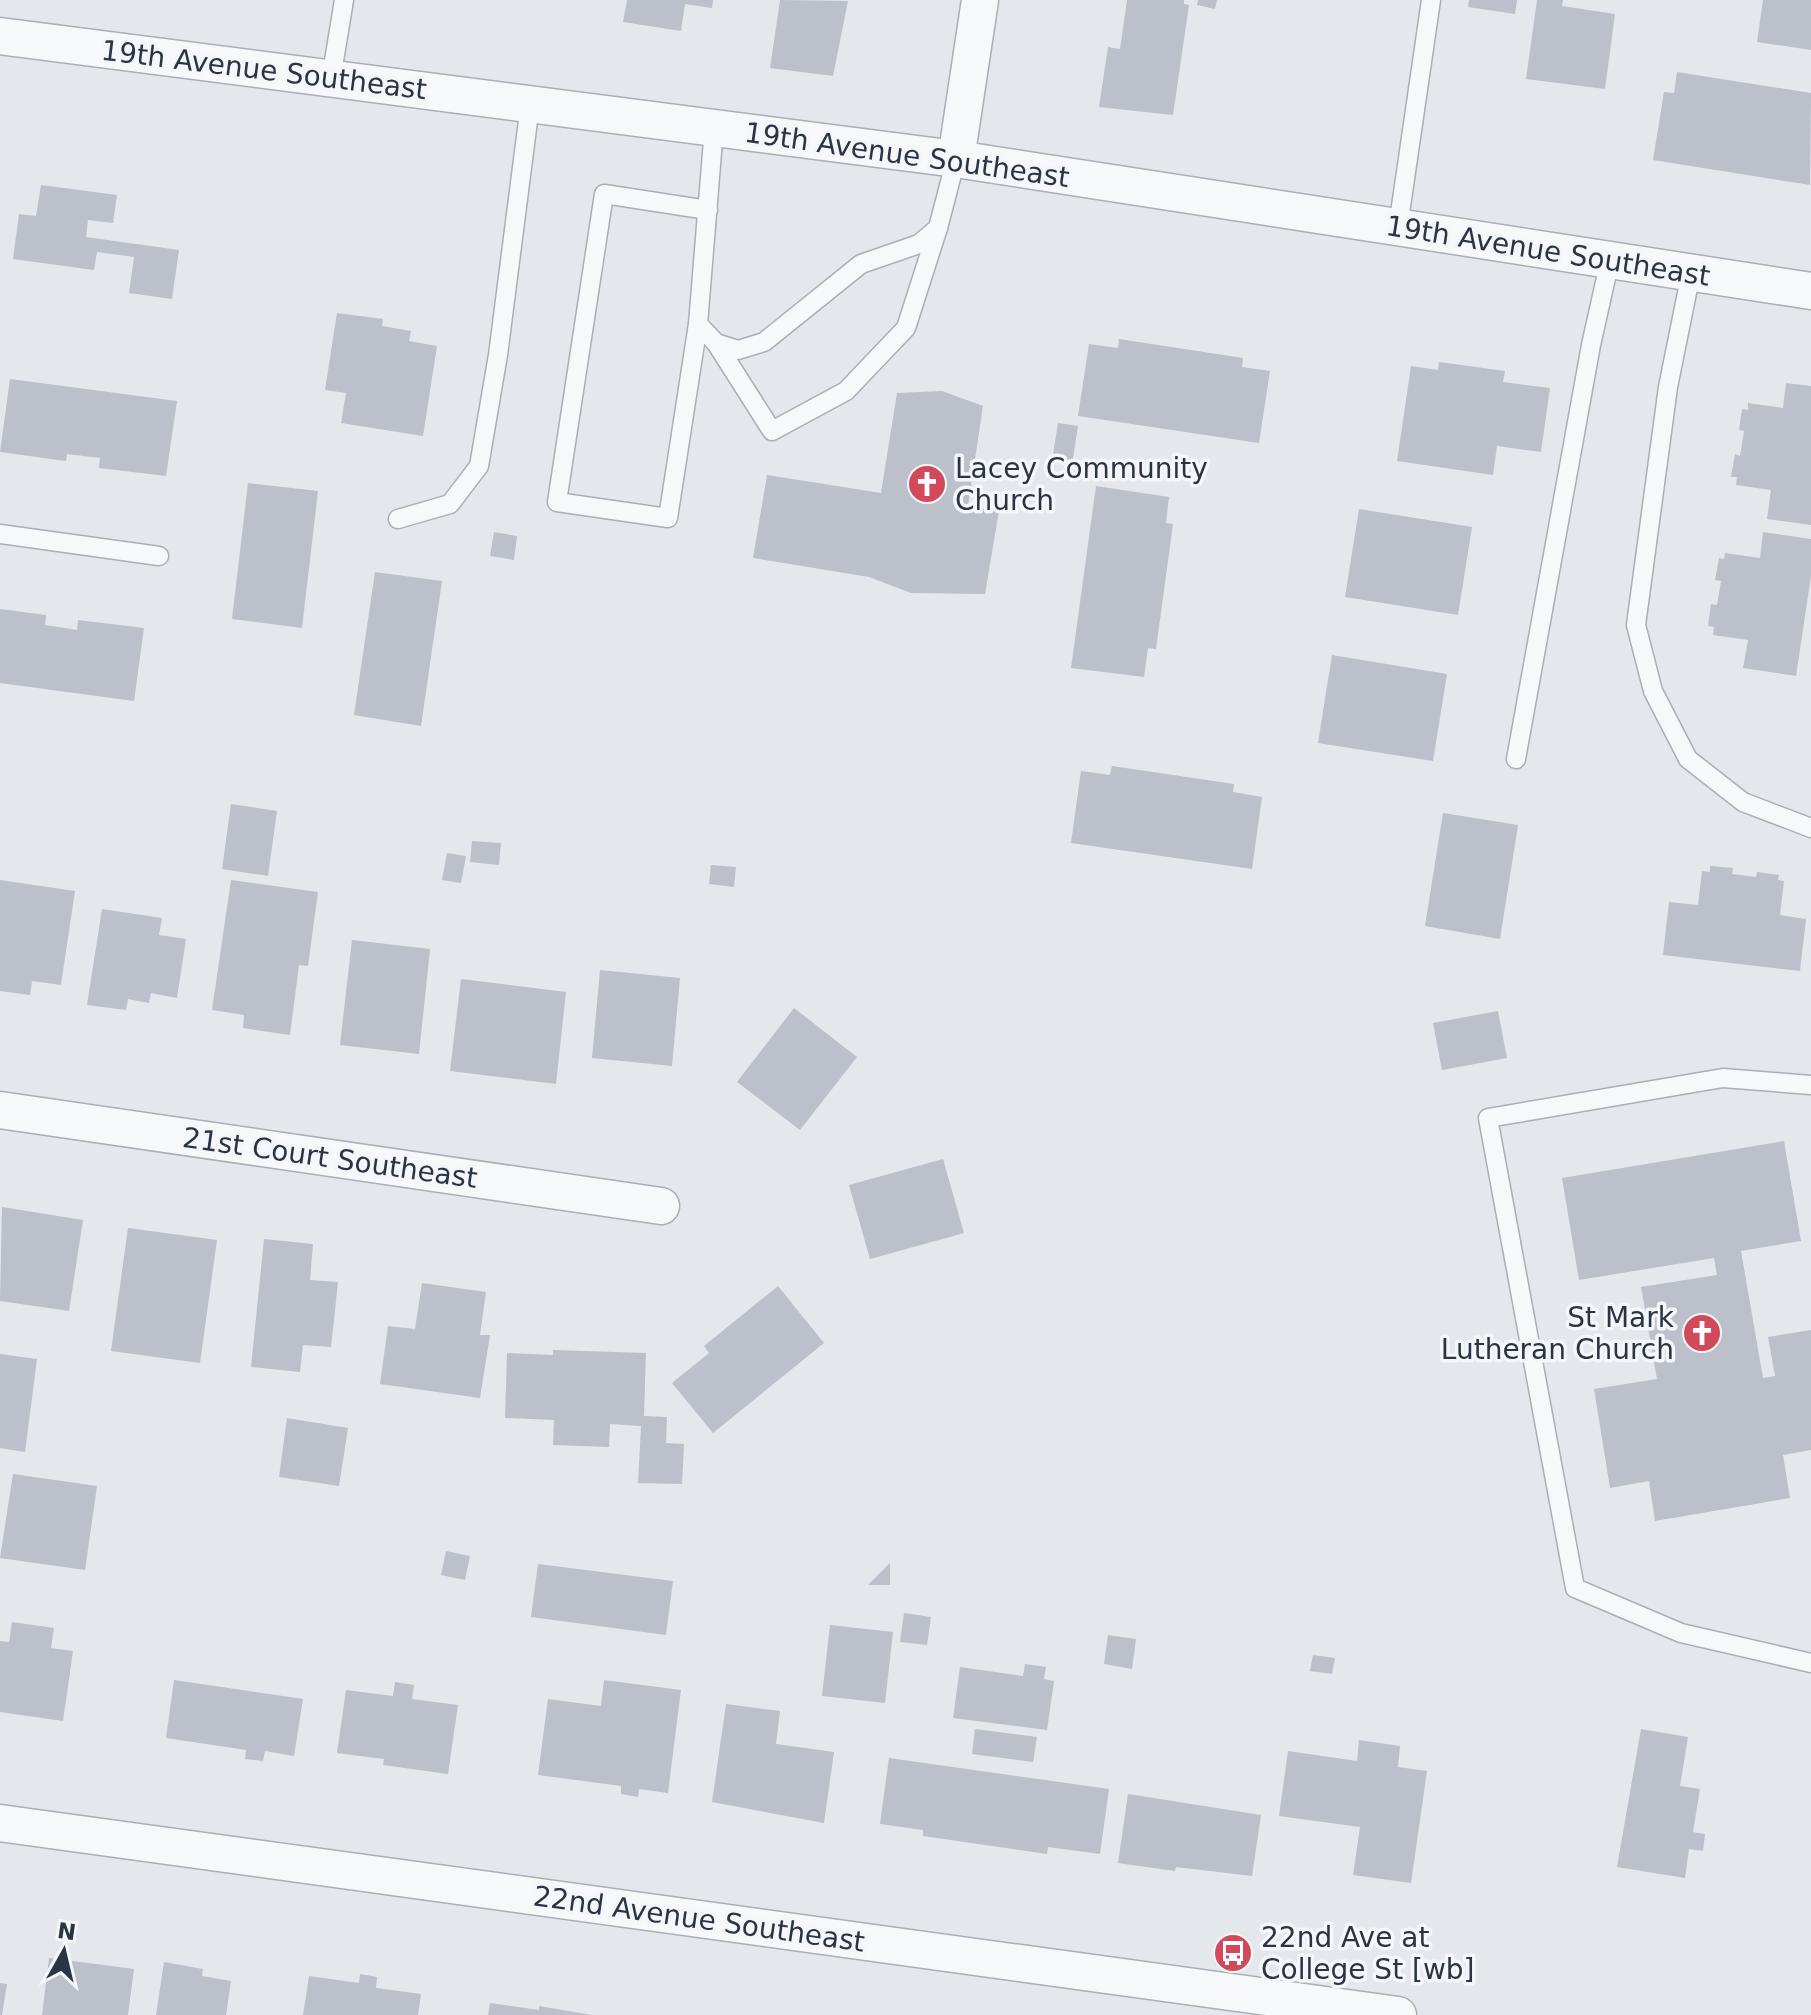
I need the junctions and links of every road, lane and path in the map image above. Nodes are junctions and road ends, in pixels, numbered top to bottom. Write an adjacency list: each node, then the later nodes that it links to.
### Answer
1 (344, 0): 5 (lane)
2 (980, 0): 8 (street)
3 (1431, 0): 10 (lane)
4 (0, 36): 5 (street, 19th Avenue Southeast)
5 (331, 79): 6 (street, 19th Avenue Southeast)
6 (530, 105): 7 (street, 19th Avenue Southeast); 17 (lane)
7 (714, 128): 8 (street, 19th Avenue Southeast); 9 (lane)
8 (956, 159): 10 (street, 19th Avenue Southeast); 11 (lane)
9 (708, 210): 15 (lane); 15 (lane)
10 (1398, 227): 12 (street, 19th Avenue Southeast)
11 (938, 228): 16 (lane); 16 (lane)
12 (1610, 260): 13 (street, 19th Avenue Southeast); 20 (lane)
13 (1691, 273): 14 (street, 19th Avenue Southeast); 21 (lane)
14 (1811, 291)
15 (698, 324): 16 (lane)
16 (716, 343)
17 (398, 519)
18 (0, 534): 19 (lane)
19 (159, 556)
20 (1516, 759)
21 (1811, 828)
22 (1811, 1085): 25 (lane)
23 (0, 1110): 24 (street, 21st Court Southeast)
24 (661, 1206)
25 (1811, 1663)
26 (0, 1823): 27 (street, 22nd Avenue Southeast)
27 (1398, 2015)

